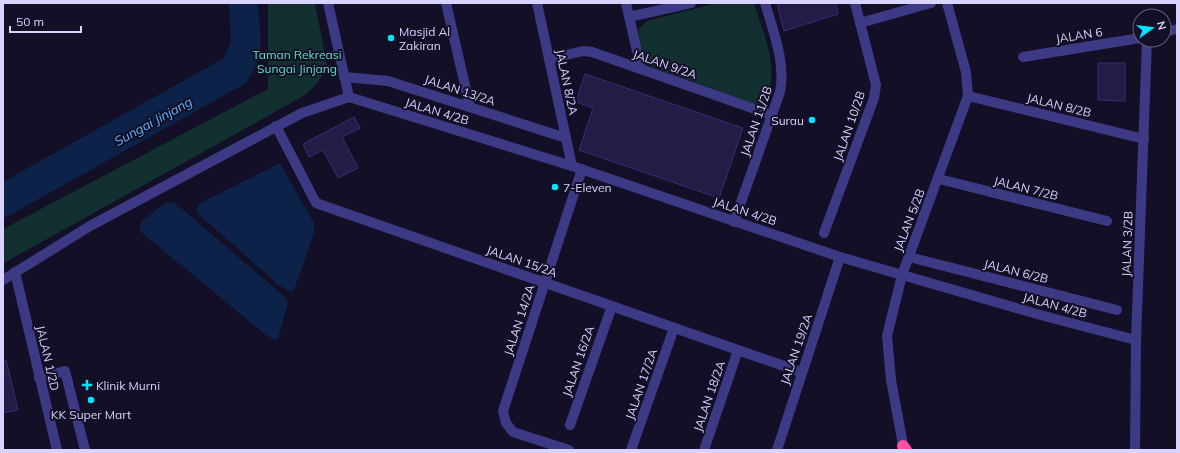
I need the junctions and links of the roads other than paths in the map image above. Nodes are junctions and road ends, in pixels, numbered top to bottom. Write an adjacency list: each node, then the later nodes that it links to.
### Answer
1 (328, 3): 17 (street)
2 (446, 3): 20 (street)
3 (537, 3): 15 (street, JALAN 8/2A)
4 (626, 3): 10 (street)
5 (690, 3): 10 (street)
6 (765, 3): 21 (street, JALAN 11/2B)
7 (855, 3): 11 (street, JALAN 10/2B)
8 (931, 3): 11 (street)
9 (947, 3): 18 (street, JALAN 5/2B)
10 (629, 17): 16 (street)
11 (860, 23): 29 (street, JALAN 10/2B)
12 (1132, 39): 14 (street, JALAN 6)
13 (1147, 48): 24 (street, JALAN 3/2B)
14 (1023, 57)
15 (549, 59): 16 (street, JALAN 9/2A); 23 (street, JALAN 8/2A)
16 (640, 69): 21 (street, JALAN 9/2A)
17 (344, 77): 19 (street); 20 (street, JALAN 13/2A)
18 (968, 96): 24 (street, JALAN 8/2B); 26 (street, JALAN 5/2B)
19 (349, 97): 22 (street); 25 (street, JALAN 4/2B)
20 (470, 107): 23 (street, JALAN 13/2A)
21 (772, 115): 28 (street, JALAN 11/2B)
22 (276, 126): 32 (street); 35 (street, JALAN 15/2A)
23 (566, 138): 25 (street, JALAN 8/2A)
24 (1144, 139): 39 (street, JALAN 3/2B)
25 (577, 168): 28 (street, JALAN 4/2B); 35 (street, JALAN 14/2A)
26 (939, 179): 27 (street, JALAN 7/2B); 31 (street, JALAN 5/2B)
27 (1108, 221)
28 (734, 222): 30 (street, JALAN 4/2B)
29 (824, 233)
30 (840, 257): 33 (street, JALAN 4/2B); 41 (street, JALAN 19/2A)
31 (909, 257): 33 (street, JALAN 5/2B); 37 (street, JALAN 6/2B)
32 (15, 272): 34 (street); 42 (street, JALAN 1/2D)
33 (902, 275): 39 (street, JALAN 4/2B); 44 (street, JALAN 5/2B)
34 (3, 280)
35 (545, 282): 36 (street, JALAN 15/2A); 47 (street, JALAN 14/2A)
36 (612, 306): 38 (street, JALAN 15/2A); 43 (street, JALAN 16/2A)
37 (1117, 310)
38 (674, 328): 40 (street, JALAN 15/2A); 48 (street, JALAN 17/2A)
39 (1136, 340): 51 (street, JALAN 3/2B)
40 (738, 350): 41 (street, JALAN 15/2A); 49 (street, JALAN 18/2A)
41 (801, 372): 50 (street, JALAN 19/2A)
42 (40, 378): 45 (street, JALAN 1/2D); 46 (street)
43 (570, 425)
44 (904, 449)
45 (57, 450)
46 (85, 450)
47 (569, 450)
48 (631, 450)
49 (704, 450)
50 (777, 450)
51 (1135, 450)

